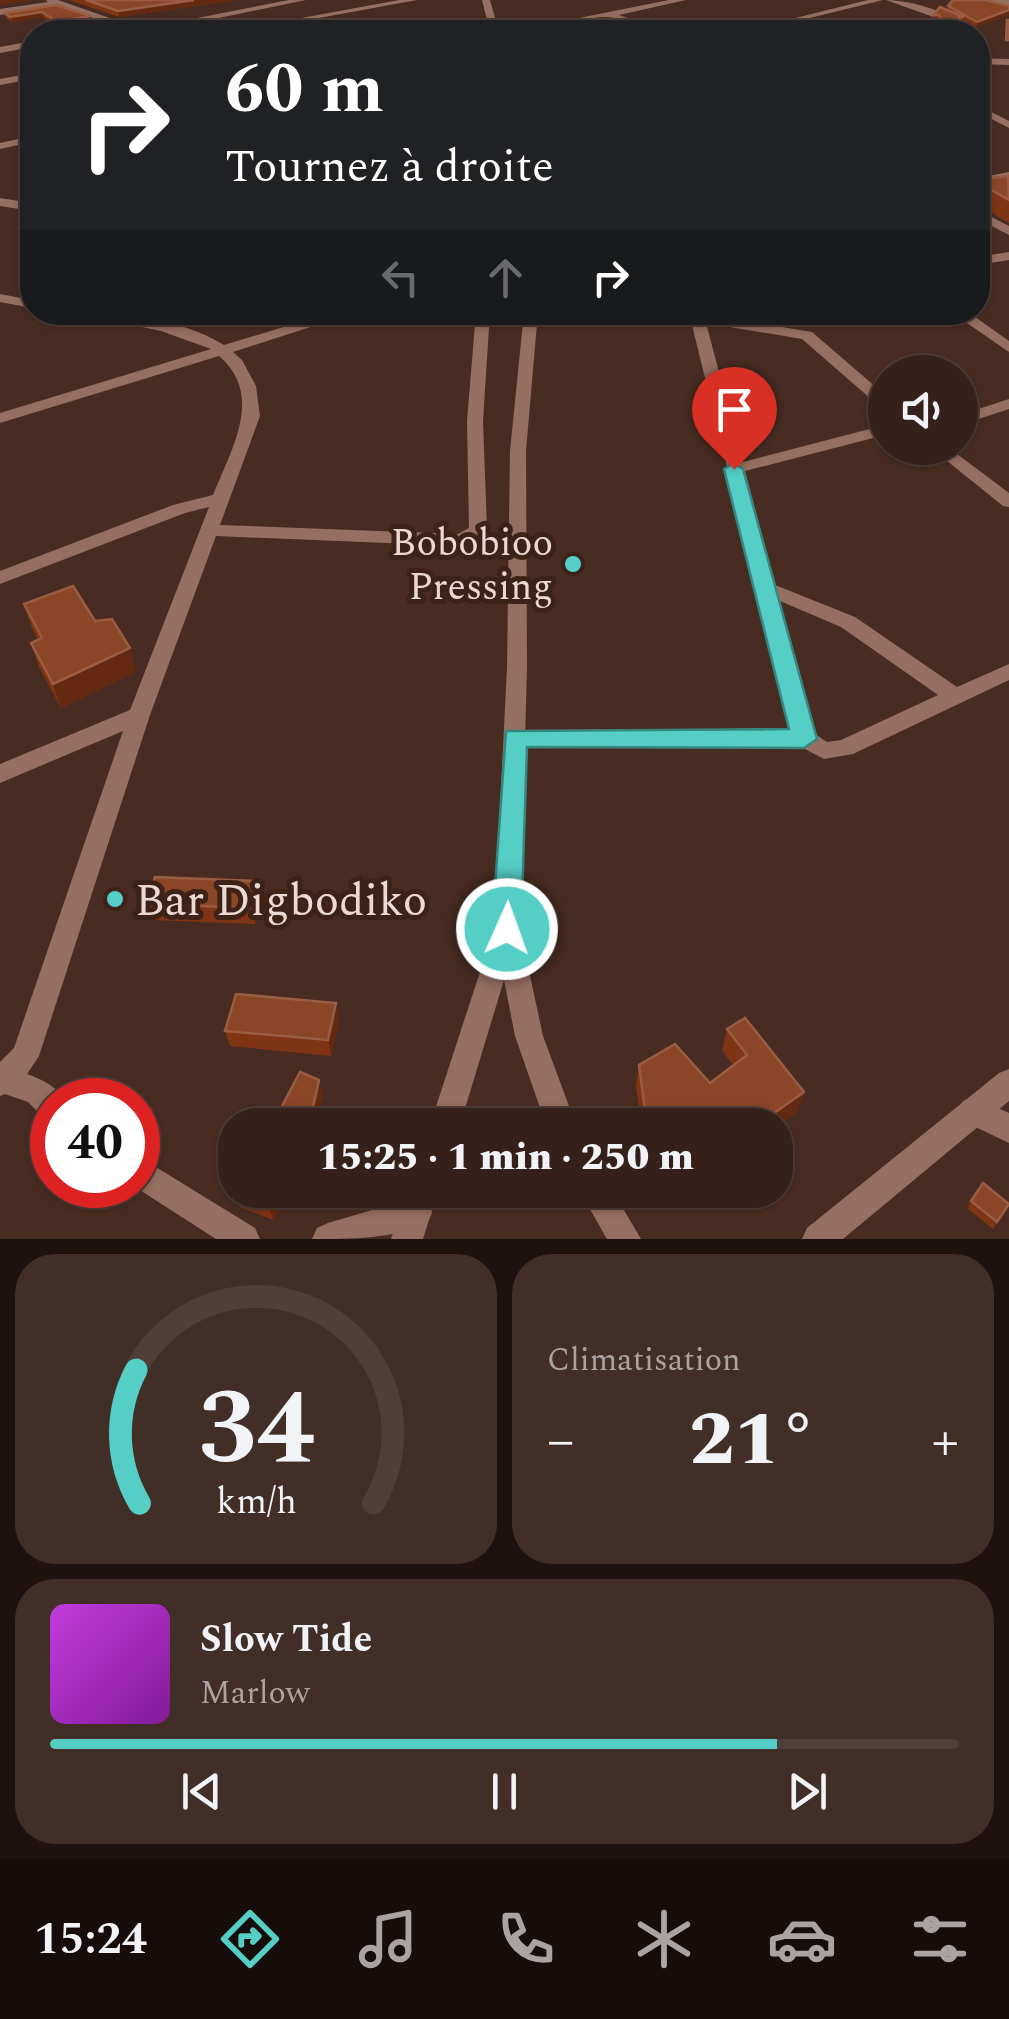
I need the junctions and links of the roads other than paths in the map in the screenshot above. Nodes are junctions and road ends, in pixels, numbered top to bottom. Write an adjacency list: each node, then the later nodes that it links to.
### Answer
1 (302, 0): 12 (street)
2 (413, 0): 13 (street)
3 (682, 0): 10 (street)
4 (879, 0): 16 (street)
5 (890, 0): 17 (street)
6 (990, 0): 8 (street)
7 (54, 1): 9 (street); 11 (street)
8 (1009, 2)
9 (0, 12)
10 (610, 15): 14 (street); 15 (street)
11 (109, 20)
12 (186, 20)
13 (319, 20)
14 (582, 20)
15 (626, 20)
16 (813, 20)
17 (950, 20)
18 (140, 325): 26 (street)
19 (308, 325): 26 (street)
20 (482, 325): 36 (street)
21 (530, 325): 42 (street)
22 (699, 325): 33 (street)
23 (746, 325): 27 (street)
24 (976, 325): 25 (street)
25 (1009, 348)
26 (226, 350): 30 (street); 34 (street)
27 (868, 387)
28 (1009, 404): 29 (street)
29 (978, 414)
30 (0, 418)
31 (868, 434): 33 (street)
32 (961, 465): 35 (street)
33 (734, 469): 38 (street)
34 (223, 498): 36 (street); 37 (street)
35 (1009, 502)
36 (208, 530): 41 (street)
37 (0, 578)
38 (768, 588): 40 (street); 43 (street)
39 (1009, 670): 40 (street)
40 (955, 696): 43 (street)
41 (139, 715): 44 (street); 46 (street)
42 (514, 738): 43 (street); 45 (street)
43 (804, 739)
44 (0, 774)
45 (507, 929): 49 (street); 50 (street)
46 (2, 1081): 48 (street)
47 (1009, 1083): 51 (street)
48 (30, 1090)
49 (450, 1108)
50 (555, 1108)
51 (973, 1111): 52 (street); 59 (street)
52 (1009, 1128)
53 (160, 1185): 56 (street)
54 (605, 1208): 58 (street)
55 (415, 1214): 57 (street)
56 (244, 1239)
57 (328, 1239)
58 (625, 1239)
59 (818, 1239)

